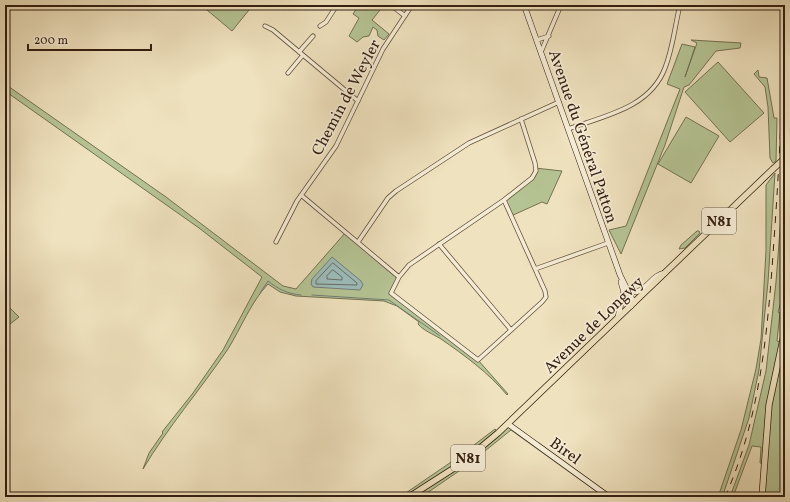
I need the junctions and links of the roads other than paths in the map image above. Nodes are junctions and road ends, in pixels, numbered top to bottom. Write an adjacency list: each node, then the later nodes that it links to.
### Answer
1 (337, 5): 9 (street)
2 (391, 5): 7 (street)
3 (412, 5): 7 (street, Chemin de Weyler)
4 (524, 5): 12 (main road, Avenue du Général Patton)
5 (562, 5): 10 (street)
6 (680, 5): 20 (street)
7 (405, 16): 17 (street, Chemin de Weyler)
8 (265, 26): 13 (street)
9 (320, 26)
10 (550, 35): 12 (street); 14 (street)
11 (313, 36): 13 (street)
12 (537, 40): 14 (main road, Avenue du Général Patton)
13 (299, 52): 15 (street)
14 (541, 52): 18 (main road, Avenue du Général Patton)
15 (303, 55): 16 (street); 17 (street)
16 (288, 73)
17 (358, 101): 22 (street, Chemin de Weyler)
18 (559, 102): 19 (street); 20 (main road, Avenue du Général Patton)
19 (521, 119): 23 (street); 25 (street)
20 (568, 129): 26 (main road, Avenue du Général Patton)
21 (785, 158): 29 (main road, Avenue de Longwy / N81, bridge)
22 (301, 195): 24 (street, Chemin de Weyler); 25 (street)
23 (504, 200): 27 (street); 28 (street)
24 (276, 242)
25 (358, 242): 31 (street)
26 (608, 243): 28 (street); 30 (main road, Avenue du Général Patton)
27 (439, 244): 31 (street); 35 (street)
28 (535, 269): 35 (street)
29 (665, 273): 30 (main road, N81); 33 (main road, Avenue de Longwy / N81)
30 (620, 275): 32 (main road); 33 (main road)
31 (399, 277): 35 (street)
32 (623, 293): 33 (main road); 34 (main road)
33 (633, 304): 34 (main road, Avenue de Longwy / N81)
34 (617, 319): 38 (main road, Avenue de Longwy / N81)
35 (511, 330)
36 (785, 331): 37 (main road)
37 (783, 343): 41 (main road)
38 (508, 424): 39 (main road, Avenue de Longwy / N81); 40 (main road, Birel)
39 (409, 497)
40 (609, 497)
41 (762, 497)

